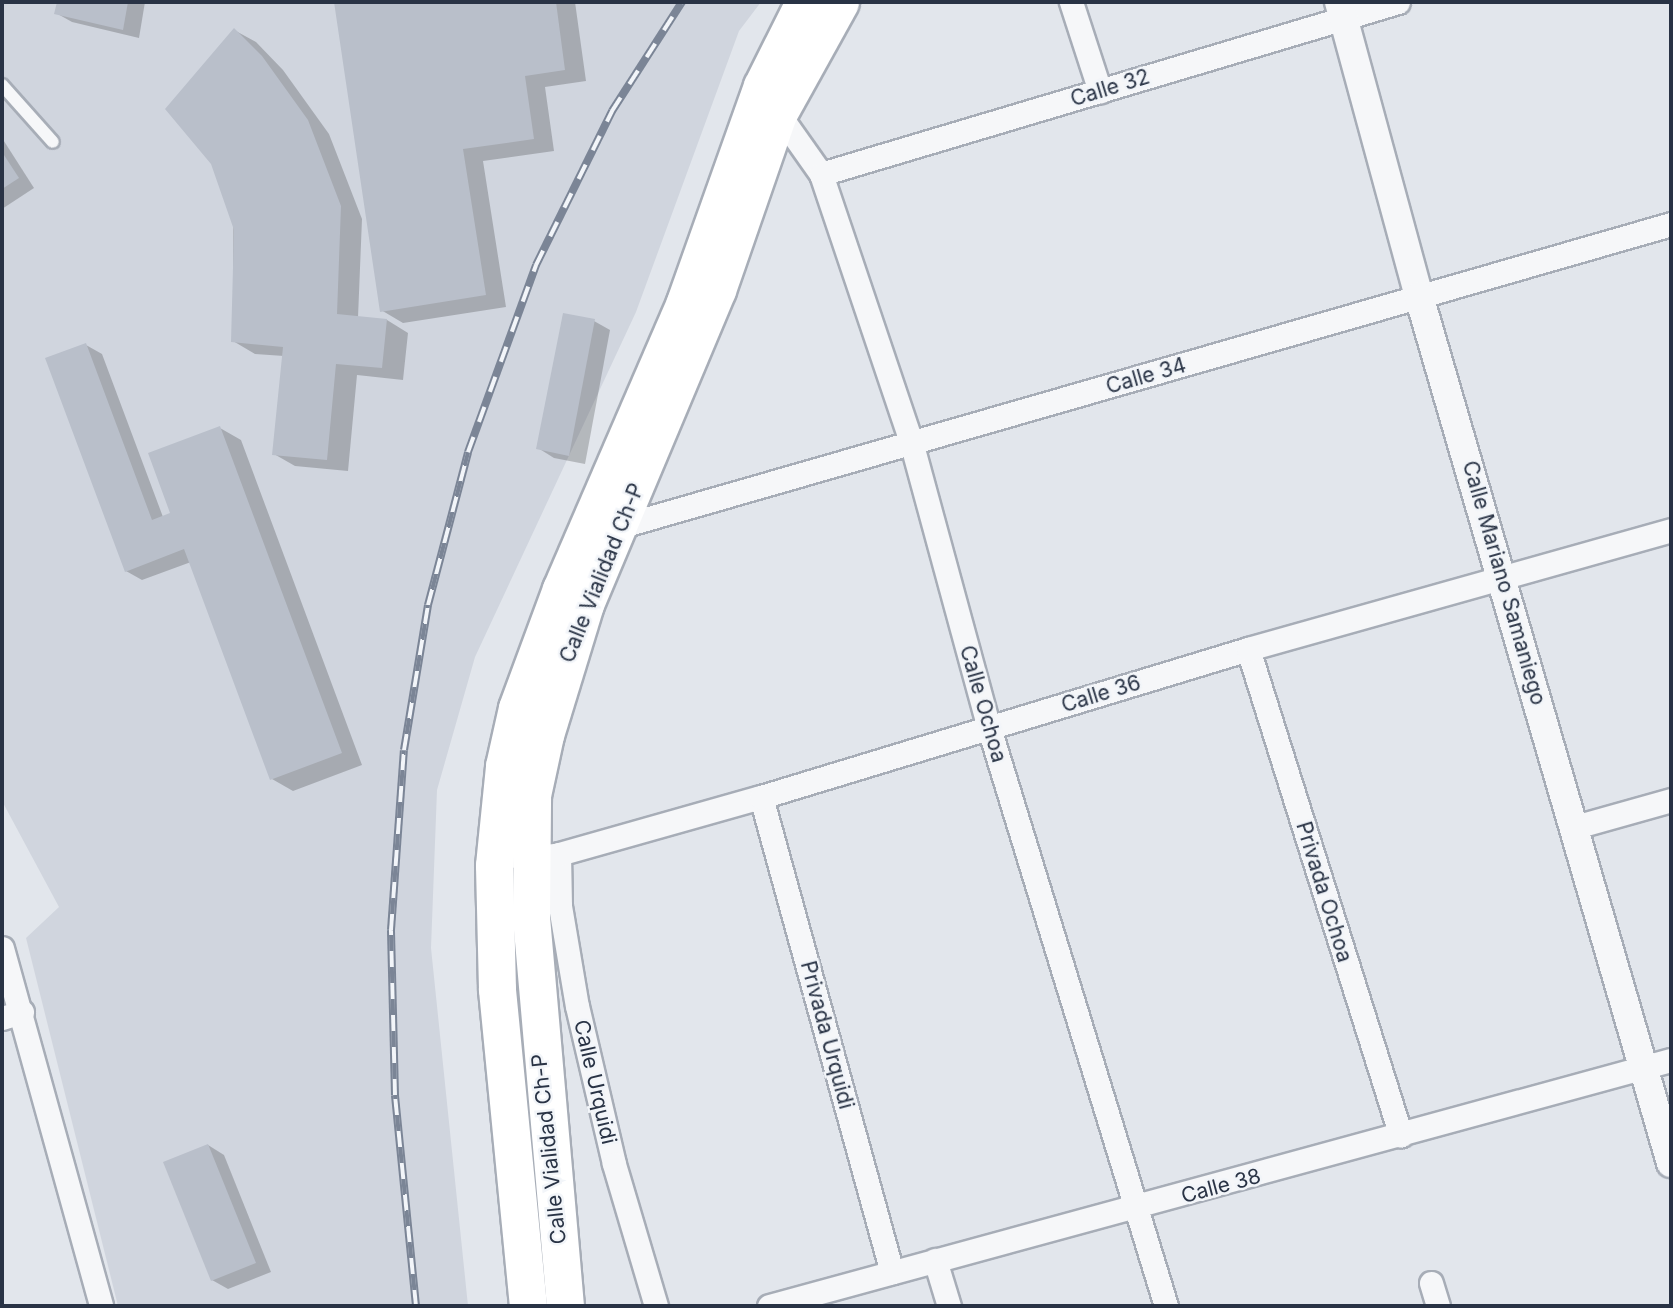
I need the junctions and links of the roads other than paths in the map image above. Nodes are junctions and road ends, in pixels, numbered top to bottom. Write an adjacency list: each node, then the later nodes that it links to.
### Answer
1 (804, 2): 8 (main road, Calle Vialidad Ch-P)
2 (840, 2): 8 (main road, Calle Vialidad Ch-P)
3 (1071, 2): 7 (street)
4 (1398, 2): 5 (street, Calle 32)
5 (1341, 10): 7 (street, Calle 32); 12 (street, Calle Mariano Samaniego)
6 (2, 85): 9 (lane)
7 (1100, 91): 10 (street, Calle 32)
8 (770, 100): 10 (street, Calle Ochoa); 14 (main road, Calle Vialidad Ch-P)
9 (53, 142)
10 (821, 174): 13 (street, Calle Ochoa)
11 (1671, 224): 12 (street, Calle 34)
12 (1419, 296): 13 (street, Calle 34); 16 (street, Calle Mariano Samaniego)
13 (912, 445): 14 (street, Calle 34); 18 (street, Calle Ochoa)
14 (603, 530): 22 (main road, Calle Vialidad Ch-P); 23 (main road, Calle Vialidad Ch-P)
15 (1671, 530): 16 (street, Calle 36)
16 (1502, 576): 17 (street, Calle 36); 21 (street, Calle Mariano Samaniego)
17 (1248, 649): 18 (street, Calle 36); 28 (street, Privada Ochoa)
18 (989, 728): 19 (street, Calle 36); 30 (street, Calle Ochoa)
19 (761, 797): 22 (street, Calle 36); 32 (street, Privada Urquidi)
20 (1671, 800): 21 (street)
21 (1575, 827): 27 (street, Calle Mariano Samaniego)
22 (545, 855): 23 (street, Calle 36); 36 (main road, Calle Vialidad Ch-P); 37 (street, Calle Urquidi)
23 (495, 865): 35 (main road, Calle Vialidad Ch-P)
24 (2, 948): 25 (street)
25 (12, 1015): 34 (street)
26 (1671, 1060): 27 (street, Calle 38)
27 (1645, 1069): 28 (street, Calle 38); 29 (street, Calle Mariano Samaniego)
28 (1401, 1136): 30 (street, Calle 38)
29 (1671, 1163)
30 (1139, 1208): 31 (street, Calle 38); 40 (street, Calle Ochoa)
31 (935, 1260): 32 (street, Calle 38); 39 (street)
32 (892, 1272): 38 (street, Calle 38)
33 (1431, 1283): 41 (street)
34 (101, 1306)
35 (528, 1306)
36 (565, 1306)
37 (656, 1306)
38 (769, 1306)
39 (948, 1306)
40 (1166, 1306)
41 (1438, 1306)

